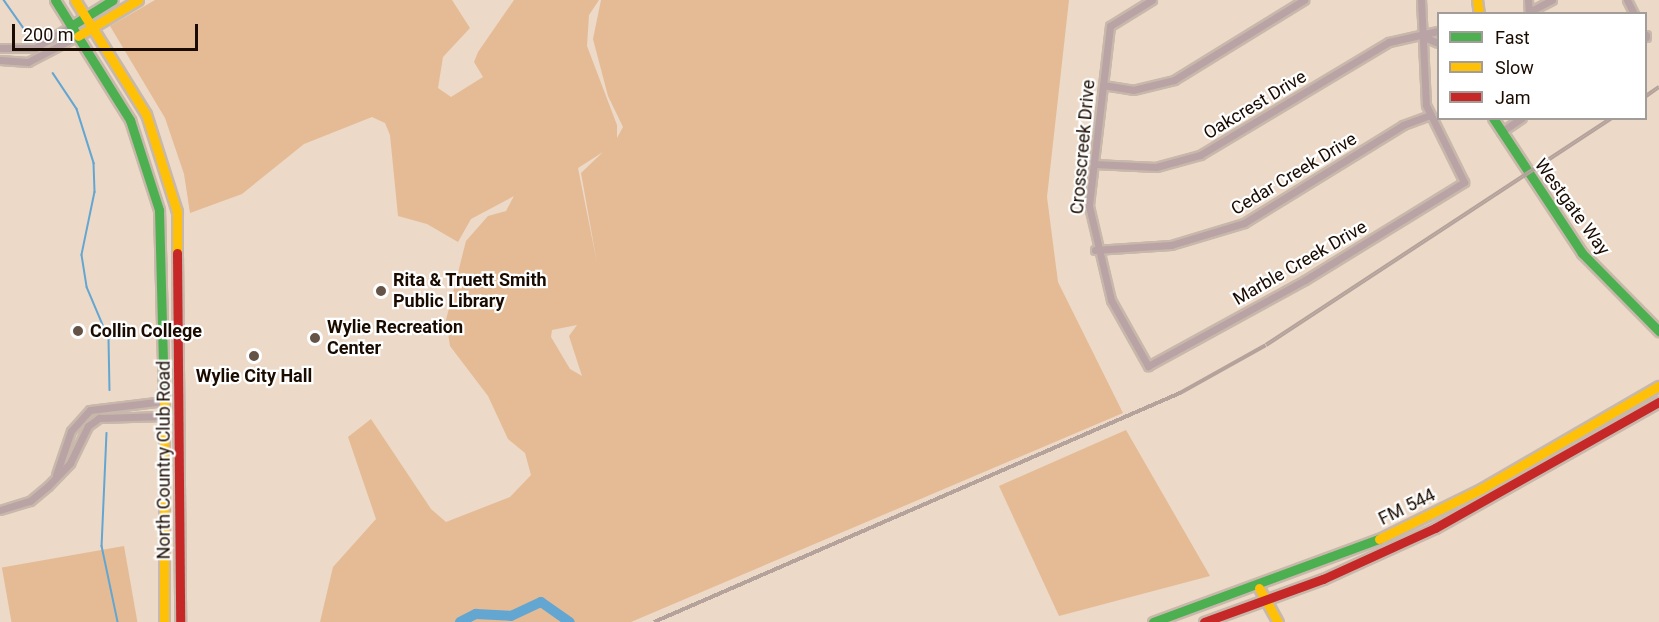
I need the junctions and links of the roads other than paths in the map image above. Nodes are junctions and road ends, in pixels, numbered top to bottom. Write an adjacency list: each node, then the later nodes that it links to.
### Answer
1 (55, 0): 11 (main road, North Country Club Road)
2 (75, 0): 10 (main road, North Country Club Road)
3 (113, 0): 10 (main road)
4 (138, 0): 12 (main road)
5 (1152, 0): 19 (street, Crosscreek Drive)
6 (1304, 0): 19 (street)
7 (1421, 0): 15 (street)
8 (1552, 0): 9 (street)
9 (1531, 12)
10 (86, 17): 11 (main road); 12 (main road, North Country Club Road)
11 (71, 26): 14 (main road, North Country Club Road); 17 (street)
12 (92, 27): 14 (main road); 25 (main road, North Country Club Road)
13 (1437, 31): 15 (street, Oakcrest Drive)
14 (78, 36): 18 (street); 26 (main road, North Country Club Road)
15 (1422, 36): 16 (street); 20 (street); 24 (street, Oakcrest Drive)
16 (1437, 43)
17 (0, 48)
18 (0, 60)
19 (1103, 86): 24 (street, Crosscreek Drive)
20 (1430, 115): 27 (street, Cedar Creek Drive); 29 (street, Marble Creek Drive)
21 (1495, 120): 23 (main road, Westgate Way)
22 (1519, 120): 23 (street)
23 (1501, 132): 28 (main road, Westgate Way)
24 (1094, 164): 27 (street, Crosscreek Drive)
25 (179, 228): 26 (main road); 33 (main road, North Country Club Road)
26 (162, 229): 31 (main road, North Country Club Road)
27 (1095, 250): 29 (street, Crosscreek Drive)
28 (1659, 331)
29 (1148, 366)
30 (1659, 386): 36 (main road, FM 544 / FM 544)
31 (164, 401): 33 (main road); 34 (main road, North Country Club Road); 35 (street)
32 (1659, 402): 37 (main road, FM 544 / FM 544)
33 (181, 411): 34 (main road); 42 (main road, North Country Club Road)
34 (164, 416): 35 (street); 41 (main road, North Country Club Road)
35 (56, 475): 38 (street)
36 (1490, 484): 37 (main road); 39 (main road, FM 544 / FM 544)
37 (1498, 496): 40 (main road, FM 544 / FM 544)
38 (0, 510)
39 (1259, 588): 40 (main road); 43 (main road, FM 544 / FM 544)
40 (1265, 601): 44 (main road, FM 544 / FM 544); 45 (main road)
41 (164, 620)
42 (180, 620)
43 (1154, 622)
44 (1204, 622)
45 (1278, 622)

